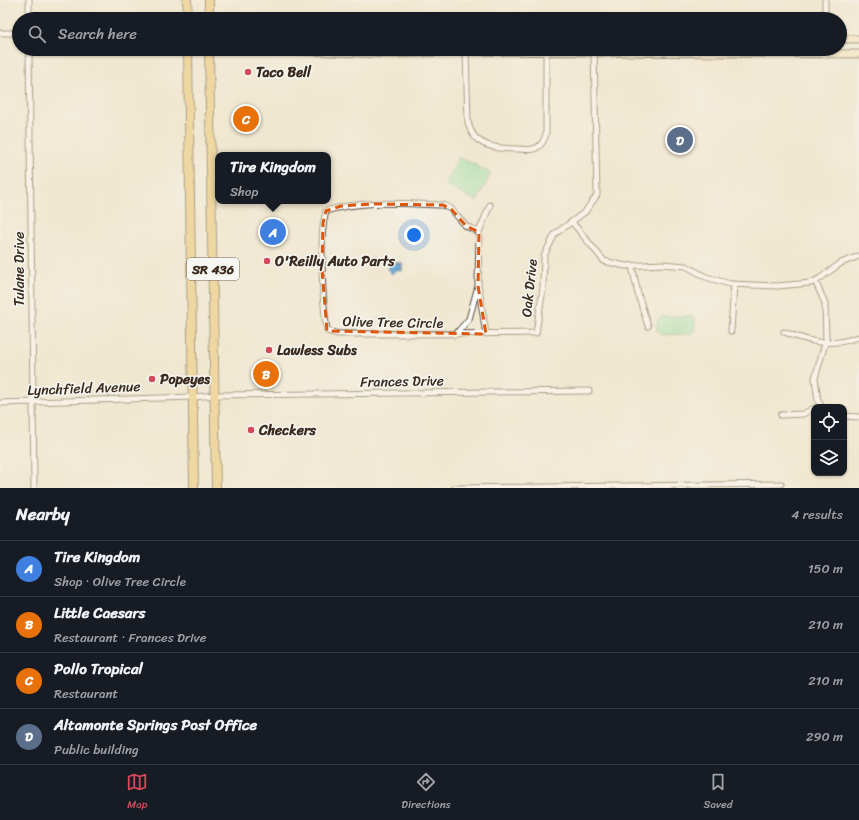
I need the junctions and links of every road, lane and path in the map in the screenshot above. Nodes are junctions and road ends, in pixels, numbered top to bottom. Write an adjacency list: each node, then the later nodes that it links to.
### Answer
1 (29, 0): 5 (street)
2 (187, 0): 6 (main road)
3 (209, 0): 7 (main road)
4 (824, 0): 8 (street)
5 (29, 12)
6 (188, 12)
7 (209, 12)
8 (825, 12)
9 (0, 33): 10 (street)
10 (12, 33)
11 (847, 39): 12 (main road)
12 (859, 39)
13 (847, 54): 14 (main road)
14 (859, 54)
15 (29, 56): 40 (street, Tulane Drive)
16 (188, 56): 38 (main road, SR 436)
17 (209, 56): 37 (main road, SR 436)
18 (467, 56): 19 (street)
19 (546, 56)
20 (594, 56): 22 (street, Oak Drive)
21 (490, 205): 23 (street, Olive Tree Circle)
22 (572, 222): 25 (street); 33 (street, Oak Drive)
23 (479, 232): 28 (street, Olive Tree Circle); 32 (street, Olive Tree Circle)
24 (859, 256): 26 (street)
25 (632, 266): 27 (street); 29 (street)
26 (815, 281): 27 (street); 35 (street)
27 (734, 284): 30 (street)
28 (478, 286): 32 (street, Olive Tree Circle); 33 (street)
29 (648, 326)
30 (732, 331)
31 (784, 332): 35 (street)
32 (455, 334): 33 (street, Olive Tree Circle)
33 (486, 334)
34 (859, 337): 35 (street)
35 (825, 344): 41 (street)
36 (589, 391): 37 (street, Frances Drive)
37 (216, 395): 38 (street, Lynchfield Avenue); 49 (main road, SR 436)
38 (193, 397): 40 (street, Lynchfield Avenue); 48 (main road, SR 436)
39 (0, 402): 40 (street, Lynchfield Avenue)
40 (32, 402): 47 (street, Tulane Drive)
41 (818, 404)
42 (811, 410): 43 (street)
43 (781, 415)
44 (847, 416): 45 (street)
45 (859, 417)
46 (781, 484): 50 (street)
47 (34, 488)
48 (194, 488)
49 (216, 488)
50 (455, 488)

